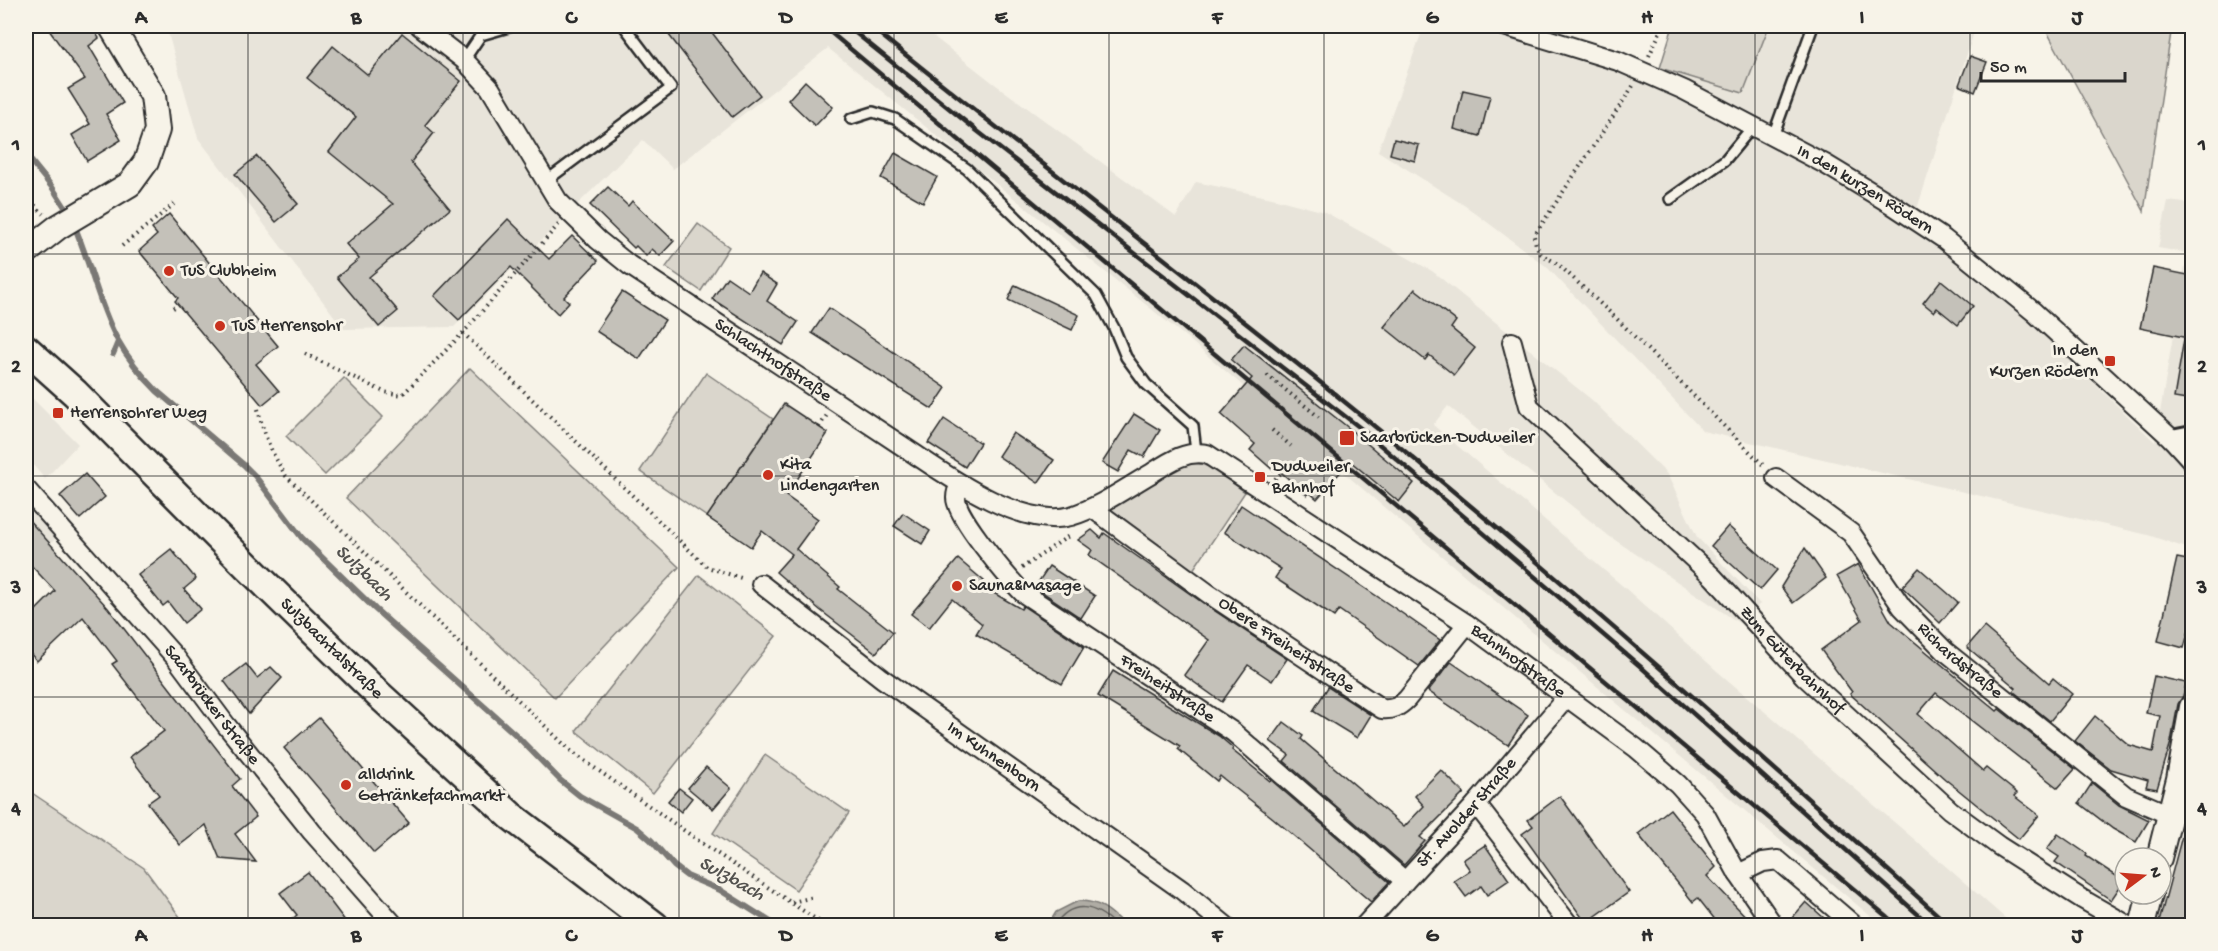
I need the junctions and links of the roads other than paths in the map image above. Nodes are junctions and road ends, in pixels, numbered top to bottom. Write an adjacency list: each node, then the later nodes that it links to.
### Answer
1 (111, 26): 15 (street)
2 (420, 26): 9 (street, Schlachthofstraße)
3 (487, 26): 8 (lane)
4 (512, 26): 8 (lane)
5 (624, 26): 13 (lane)
6 (1504, 26): 11 (street, In den kurzen Rödern)
7 (1813, 26): 12 (lane)
8 (481, 35): 9 (lane)
9 (464, 60): 13 (street, Schlachthofstraße)
10 (851, 119): 20 (lane)
11 (1753, 126): 12 (street, In den kurzen Rödern); 14 (lane)
12 (1773, 136): 19 (street, In den kurzen Rödern)
13 (546, 182): 23 (street, Schlachthofstraße)
14 (1670, 199)
15 (26, 252)
16 (1512, 342): 43 (street, Zum Güterbahnhof)
17 (26, 349): 37 (main road, Sulzbachtalstraße)
18 (2193, 435): 19 (street)
19 (2172, 439): 21 (street, In den kurzen Rödern)
20 (1202, 453): 25 (street, Schlachthofstraße); 27 (street, Bahnhofstraße)
21 (2193, 461)
22 (1776, 478): 31 (street, Richardstraße)
23 (960, 484): 25 (street, Schlachthofstraße); 34 (street, Freiheitstraße)
24 (26, 489): 36 (street, Saarbrücker Straße)
25 (1092, 508): 27 (street, Obere Freiheitstraße)
26 (761, 584): 38 (street, Im Kuhnenborn)
27 (1467, 624): 28 (street, Bahnhofstraße)
28 (1566, 698): 30 (street, St. Avolder Straße); 33 (street, Bahnhofstraße)
29 (2193, 707): 31 (street)
30 (1476, 804): 34 (street, St. Avolder Straße); 40 (street)
31 (2170, 815): 32 (street)
32 (2162, 846)
33 (1738, 874): 41 (street, Bahnhofstraße); 42 (street)
34 (1405, 881): 39 (street, St. Avolder Straße)
35 (2147, 906): 44 (street)
36 (395, 926)
37 (655, 926)
38 (1226, 926)
39 (1364, 926)
40 (1570, 926)
41 (1774, 926)
42 (1855, 926)
43 (2129, 926)
44 (2142, 926)

